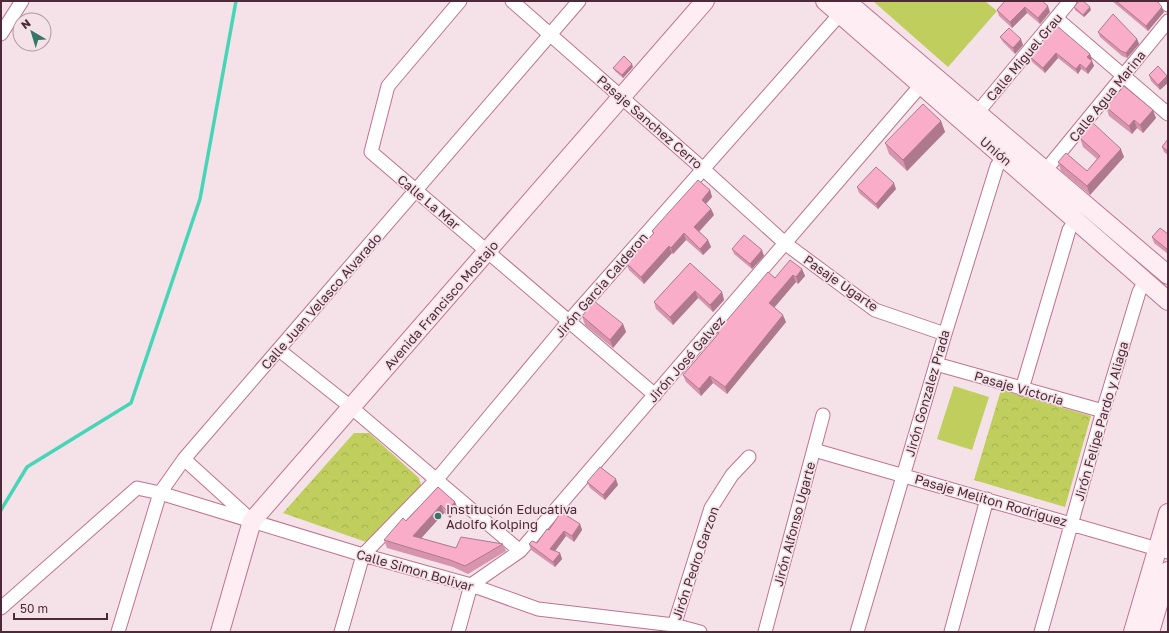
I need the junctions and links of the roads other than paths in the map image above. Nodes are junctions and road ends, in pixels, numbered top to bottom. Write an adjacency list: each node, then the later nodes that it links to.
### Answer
1 (22, 1): 13 (street)
2 (460, 1): 23 (street, Calle La Mar)
3 (512, 1): 14 (street, Pasaje Sanchez Cerro)
4 (580, 1): 14 (street, Calle Juan Velasco Alvarado)
5 (705, 1): 17 (street, Avenida Francisco Mostajo)
6 (825, 1): 10 (street, Unión)
7 (1070, 1): 11 (street, Calle Miguel Grau)
8 (1164, 1): 9 (street)
9 (1168, 5)
10 (843, 8): 16 (street, Unión); 18 (street, Unión); 21 (street, Jirón Garcia Calderon)
11 (1056, 18): 15 (street); 18 (street, Calle Miguel Grau)
12 (1168, 21): 15 (street, Calle Agua Marina)
13 (1, 34)
14 (550, 34): 17 (street, Pasaje Sanchez Cerro); 23 (street, Calle Juan Velasco Alvarado)
15 (1123, 76): 19 (street); 22 (street, Calle Agua Marina)
16 (921, 85): 20 (street, Unión); 25 (street, Jirón José Galvez)
17 (622, 97): 21 (street, Pasaje Sanchez Cerro); 26 (street, Avenida Francisco Mostajo)
18 (977, 113): 22 (street, Unión)
19 (1168, 114)
20 (1003, 157): 24 (street, Unión); 31 (street, Jirón Gonzalez Prada)
21 (703, 169): 25 (street, Pasaje Sanchez Cerro); 30 (street, Jirón Garcia Calderon)
22 (1045, 171): 27 (street, Unión)
23 (416, 192): 26 (street, Calle La Mar); 32 (street, Calle Juan Velasco Alvarado)
24 (1075, 221): 28 (street, Unión); 34 (street)
25 (786, 244): 31 (street, Pasaje Ugarte); 35 (street, Jirón José Galvez)
26 (488, 251): 30 (street, Calle La Mar); 36 (street, Avenida Francisco Mostajo)
27 (1168, 275)
28 (1145, 281): 29 (street, Unión); 37 (street, Jirón Felipe Pardo y Aliaga)
29 (1168, 301)
30 (569, 321): 35 (street, Calle La Mar); 43 (street, Jirón Garcia Calderon)
31 (944, 334): 33 (street, Jirón Gonzalez Prada)
32 (279, 350): 36 (street); 41 (street, Calle Juan Velasco Alvarado)
33 (936, 364): 34 (street, Pasaje Victoria); 42 (street, Jirón Gonzalez Prada)
34 (1022, 388): 37 (street, Pasaje Victoria)
35 (655, 395): 50 (street, Jirón José Galvez)
36 (352, 408): 43 (street); 47 (street, Avenida Francisco Mostajo)
37 (1103, 411): 48 (street, Jirón Felipe Pardo y Aliaga)
38 (823, 415): 39 (street, Jirón Alfonso Ugarte)
39 (814, 450): 42 (street, Pasaje Meliton Rodriguez); 61 (street, Jirón Alfonso Ugarte)
40 (749, 457): 55 (street, Jirón Pedro Garzon)
41 (184, 459): 44 (street, Calle Juan Velasco Alvarado); 47 (street)
42 (903, 475): 45 (street, Pasaje Meliton Rodriguez); 62 (street, Jirón Gonzalez Prada)
43 (437, 479): 50 (street); 51 (street, Jirón Garcia Calderon)
44 (160, 493): 47 (street, Calle Simon Bolivar); 54 (street, Calle Simon Bolivar); 56 (street, Calle Juan Velasco Alvarado)
45 (987, 499): 48 (street, Pasaje Meliton Rodriguez); 63 (street)
46 (1168, 513): 49 (street)
47 (252, 521): 51 (street, Calle Simon Bolivar); 57 (street, Avenida Francisco Mostajo)
48 (1072, 524): 49 (street, Pasaje Meliton Rodriguez); 64 (street, Jirón Felipe Pardo y Aliaga)
49 (1163, 550): 65 (street)
50 (520, 551): 53 (street, Jirón José Galvez)
51 (363, 555): 53 (street, Calle Simon Bolivar); 58 (street)
52 (1168, 571): 66 (street)
53 (471, 585): 55 (street, Calle Simon Bolivar); 59 (street)
54 (1, 608)
55 (673, 628): 60 (street, Calle Simon Bolivar)
56 (118, 632)
57 (220, 632)
58 (341, 632)
59 (458, 632)
60 (700, 632)
61 (765, 632)
62 (857, 632)
63 (951, 632)
64 (1041, 632)
65 (1133, 632)
66 (1150, 632)

